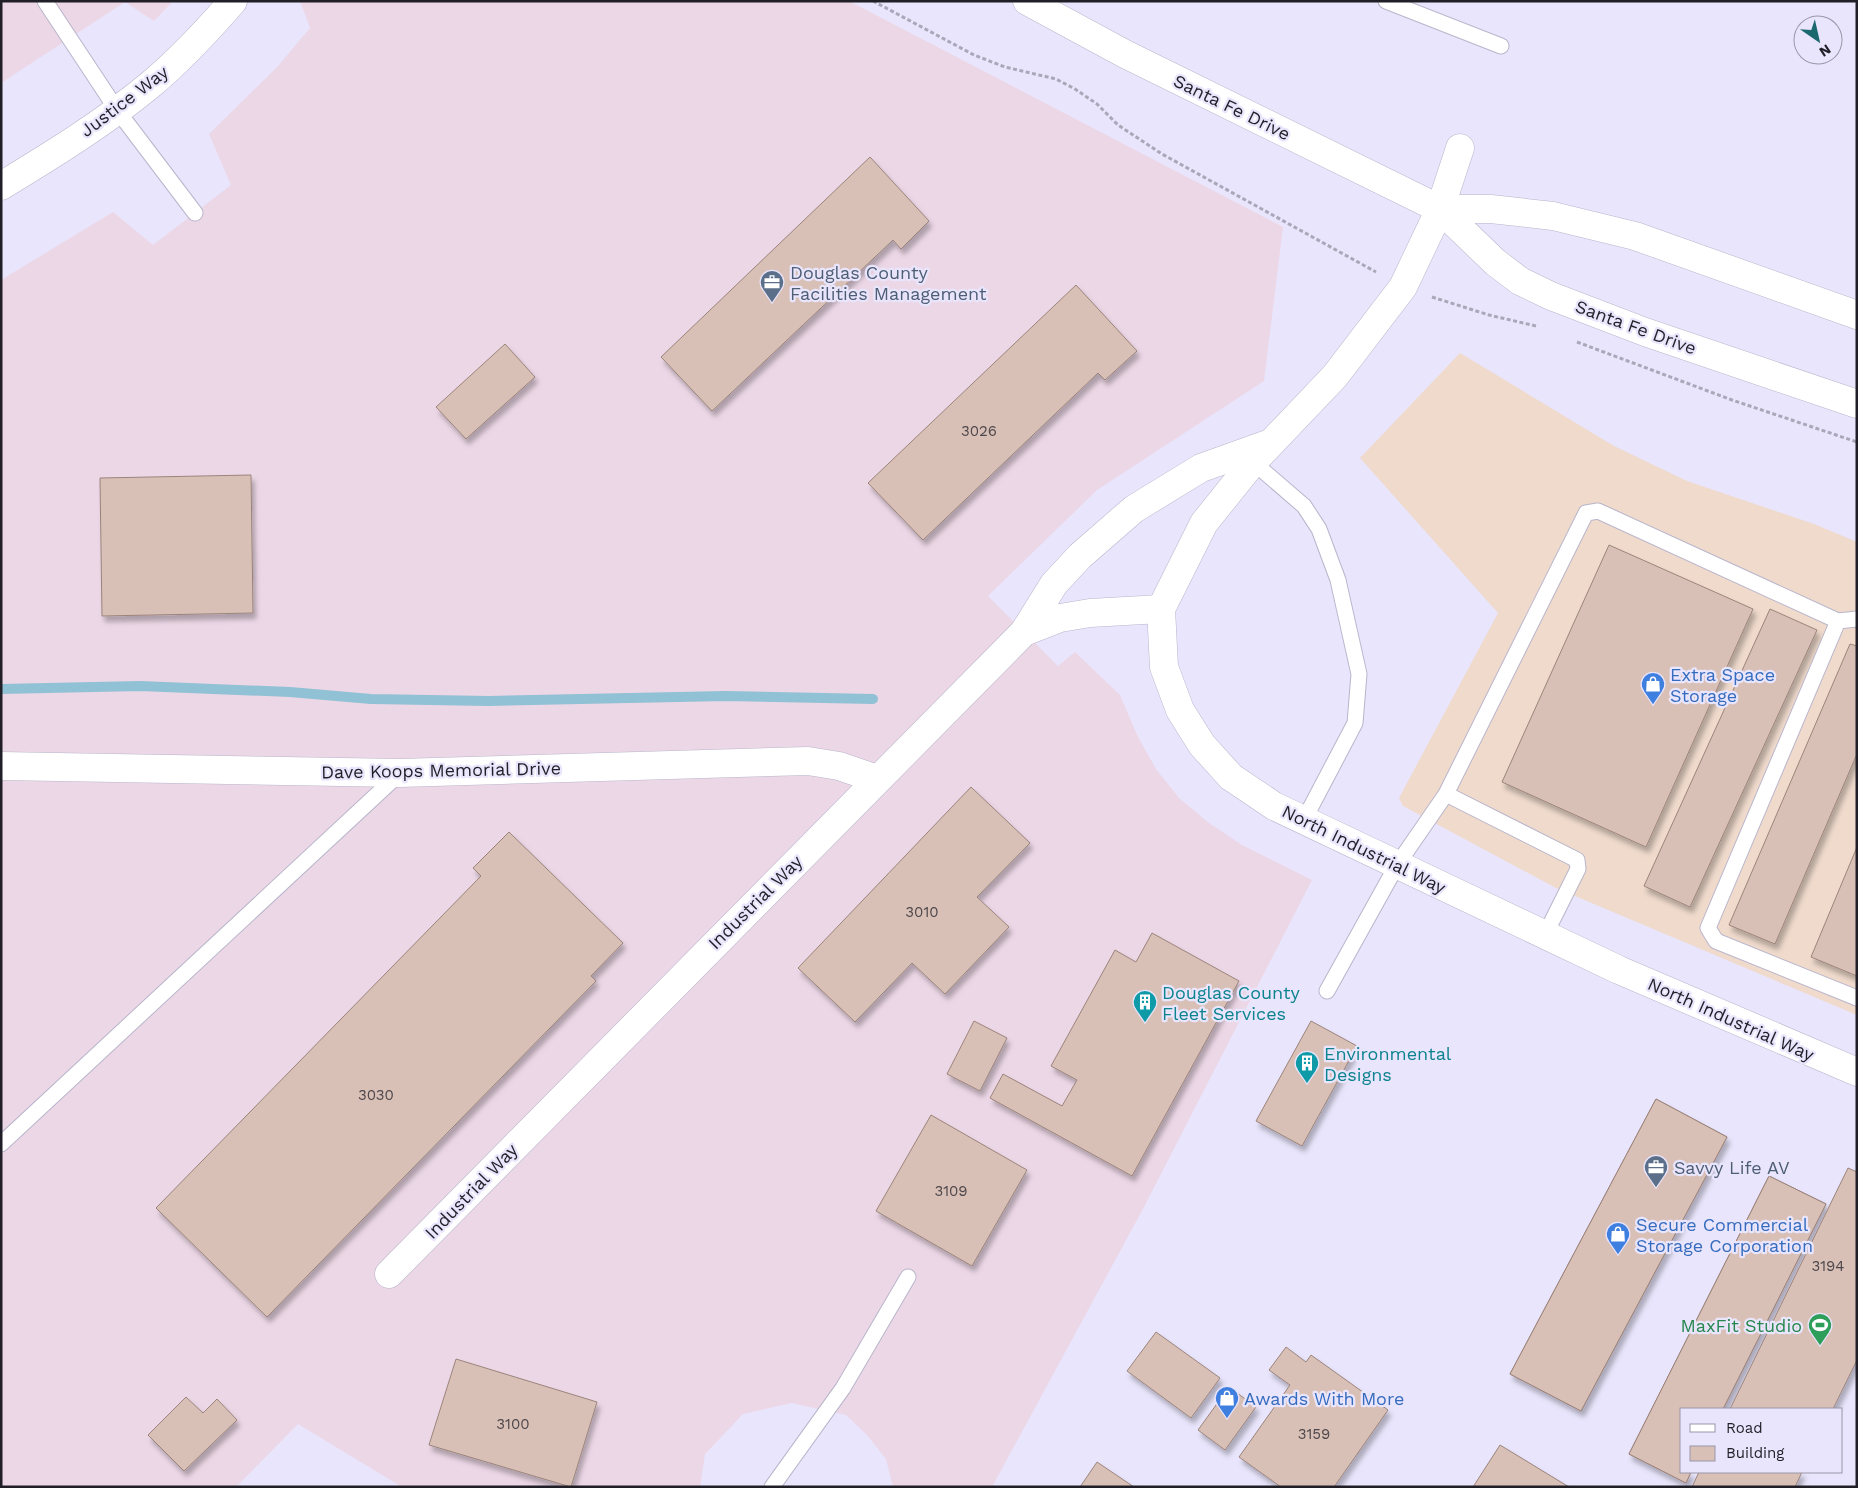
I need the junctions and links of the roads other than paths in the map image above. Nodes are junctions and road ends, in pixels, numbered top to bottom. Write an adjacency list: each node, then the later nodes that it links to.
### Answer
1 (45, 1): 6 (lane)
2 (233, 1): 6 (street, Justice Way)
3 (1027, 1): 9 (street, Santa Fe Drive)
4 (1386, 1): 5 (lane)
5 (1501, 46)
6 (117, 110): 8 (street, Justice Way); 10 (lane)
7 (1460, 148): 9 (street, North Industrial Way)
8 (1, 186)
9 (1440, 209): 11 (street, Santa Fe Drive); 12 (street, Santa Fe Drive); 13 (street, North Industrial Way)
10 (195, 213)
11 (1857, 315)
12 (1857, 404)
13 (1272, 442): 14 (street, North Industrial Way); 18 (street, North Industrial Way)
14 (1253, 462): 15 (street, North Industrial Way); 23 (lane)
15 (1161, 609): 18 (street, Industrial Way); 23 (street, North Industrial Way)
16 (1857, 619): 17 (lane)
17 (1838, 621): 22 (lane); 27 (lane)
18 (1024, 632): 21 (street, Industrial Way)
19 (1, 766): 20 (street, Dave Koops Memorial Drive)
20 (400, 773): 21 (street, Dave Koops Memorial Drive); 29 (lane)
21 (877, 779): 30 (street, Industrial Way)
22 (1446, 794): 24 (lane); 25 (lane)
23 (1304, 820): 24 (street, North Industrial Way)
24 (1397, 865): 25 (street, North Industrial Way); 26 (lane)
25 (1545, 935): 28 (street, North Industrial Way)
26 (1327, 991)
27 (1857, 998)
28 (1857, 1072)
29 (1, 1144)
30 (389, 1274)
31 (908, 1277): 32 (lane)
32 (772, 1487)

